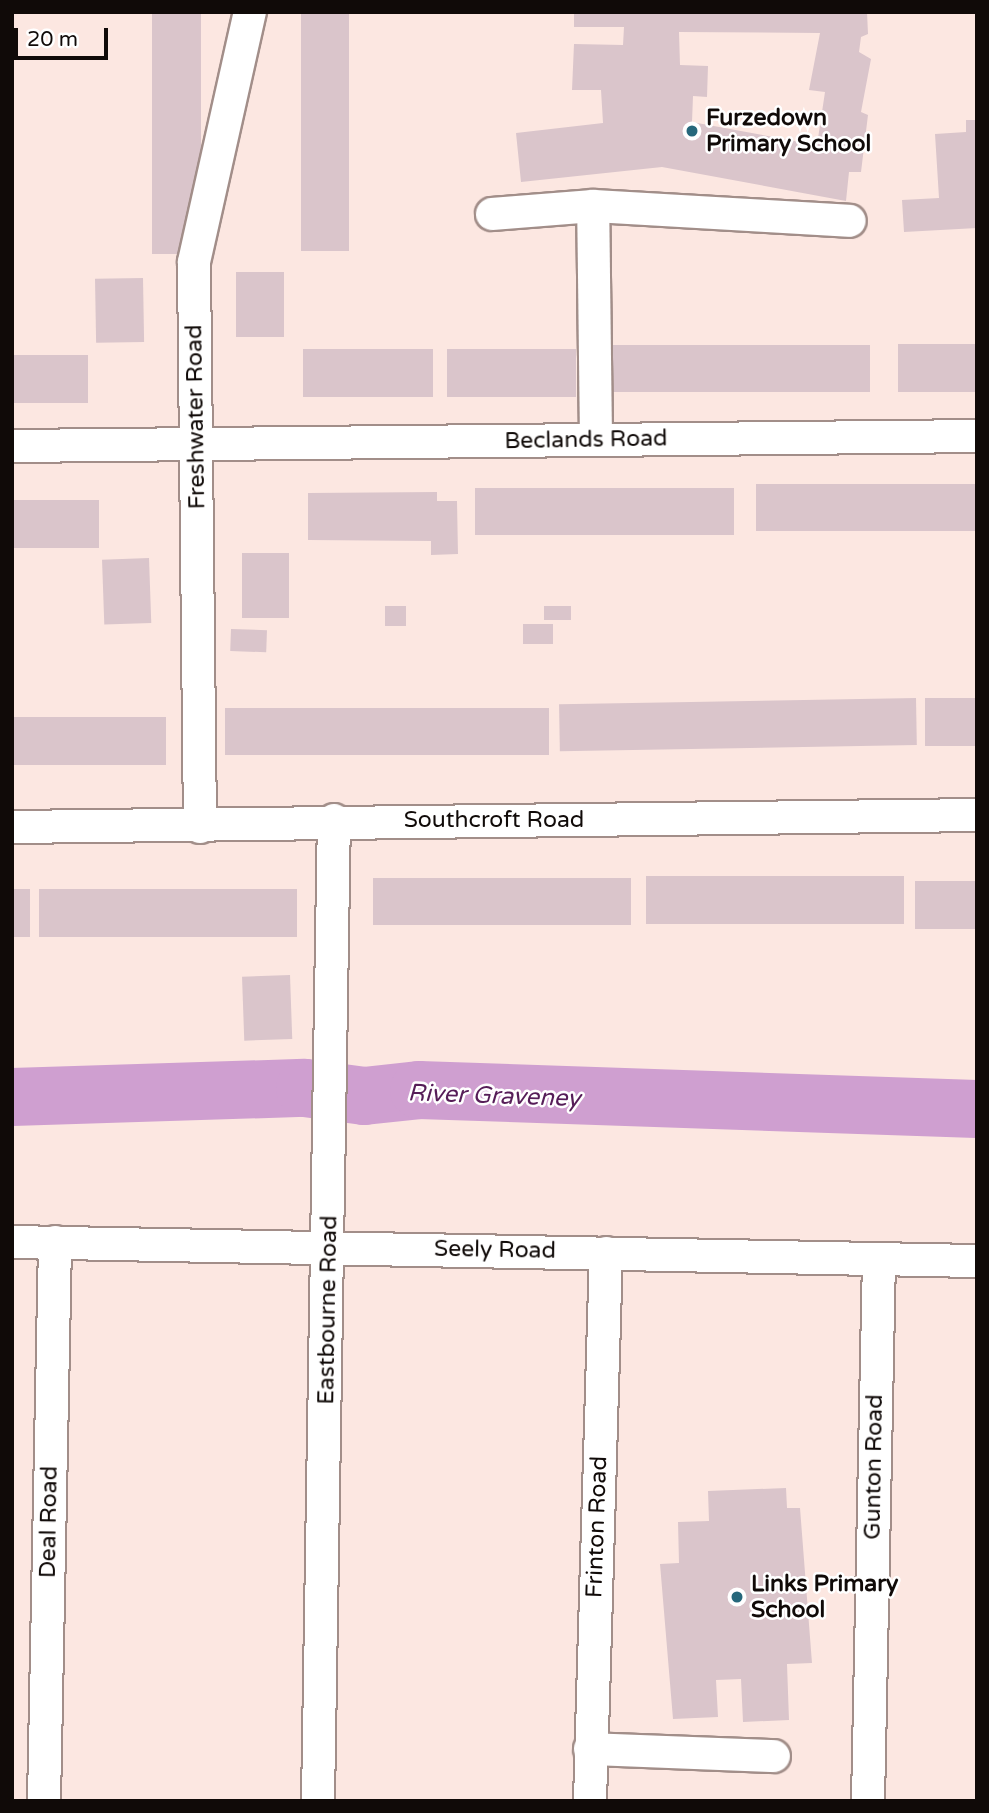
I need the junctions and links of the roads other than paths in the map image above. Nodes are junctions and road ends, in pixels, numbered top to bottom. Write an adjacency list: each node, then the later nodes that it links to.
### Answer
1 (250, 12): 7 (street, Freshwater Road)
2 (593, 206): 3 (street); 4 (street); 6 (street)
3 (492, 214)
4 (850, 220)
5 (977, 436): 6 (street, Beclands Road)
6 (596, 439): 7 (street, Beclands Road)
7 (196, 444): 8 (street, Beclands Road); 12 (street, Freshwater Road)
8 (12, 446)
9 (977, 815): 10 (street, Southcroft Road)
10 (334, 820): 12 (street, Southcroft Road); 15 (street, Eastbourne Road)
11 (12, 827): 12 (street, Southcroft Road)
12 (200, 827)
13 (12, 1242): 14 (street, Seely Road)
14 (54, 1242): 15 (street, Seely Road); 21 (street, Deal Road)
15 (329, 1246): 16 (street, Seely Road); 22 (street, Eastbourne Road)
16 (606, 1253): 17 (street, Seely Road); 19 (street, Frinton Road)
17 (878, 1259): 18 (street, Seely Road); 24 (street, Gunton Road)
18 (977, 1261)
19 (590, 1749): 20 (street); 23 (street, Frinton Road)
20 (775, 1756)
21 (44, 1801)
22 (318, 1801)
23 (590, 1801)
24 (868, 1801)

